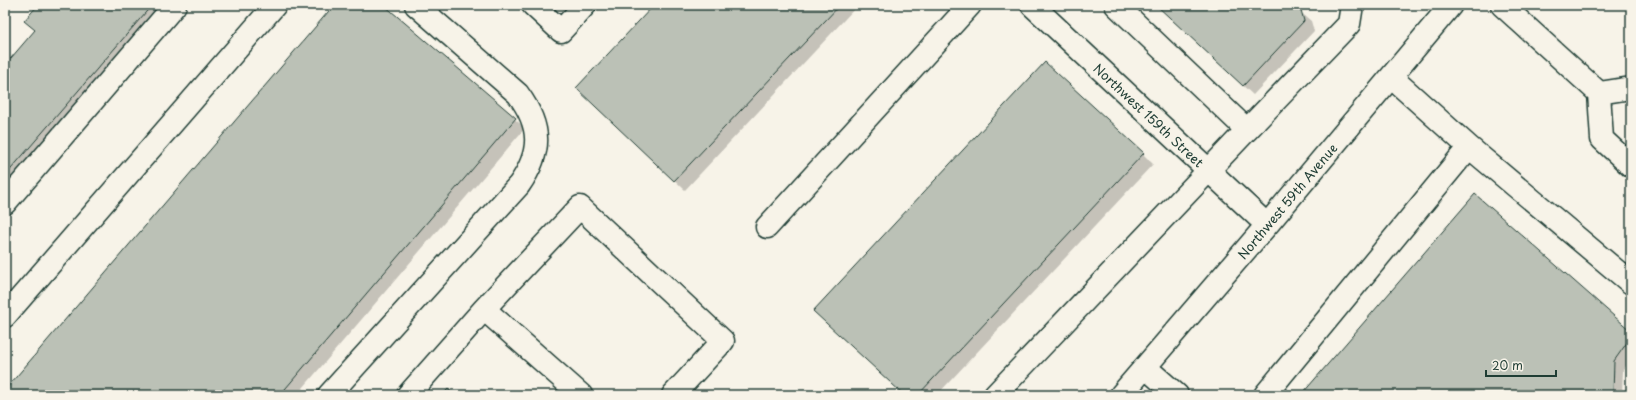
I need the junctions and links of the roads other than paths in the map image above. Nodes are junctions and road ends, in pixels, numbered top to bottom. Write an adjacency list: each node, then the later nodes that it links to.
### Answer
1 (175, 5): 19 (street)
2 (275, 5): 24 (street)
3 (416, 5): 26 (street)
4 (534, 5): 5 (street)
5 (585, 5)
6 (970, 5): 21 (street)
7 (1032, 5): 18 (street, Northwest 159th Street)
8 (1116, 5): 15 (street)
9 (1352, 5): 15 (street)
10 (1451, 5): 12 (street, Northwest 59th Avenue)
11 (1502, 5): 14 (street)
12 (1391, 77): 16 (street); 20 (street, Northwest 59th Avenue)
13 (1631, 88): 14 (street)
14 (1598, 93): 17 (street)
15 (1247, 130): 18 (street)
16 (1469, 147): 22 (street); 33 (street)
17 (1631, 166)
18 (1208, 170): 20 (street, Northwest 159th Street); 30 (street)
19 (5, 203)
20 (1267, 225): 25 (street, Northwest 59th Avenue)
21 (767, 227)
22 (1631, 283)
23 (484, 309): 27 (street); 28 (street); 29 (street)
24 (5, 316)
25 (1145, 367): 31 (street, Northwest 59th Avenue); 32 (street)
26 (329, 395)
27 (408, 395)
28 (581, 395)
29 (673, 395)
30 (996, 395)
31 (1121, 395)
32 (1177, 395)
33 (1266, 395)

